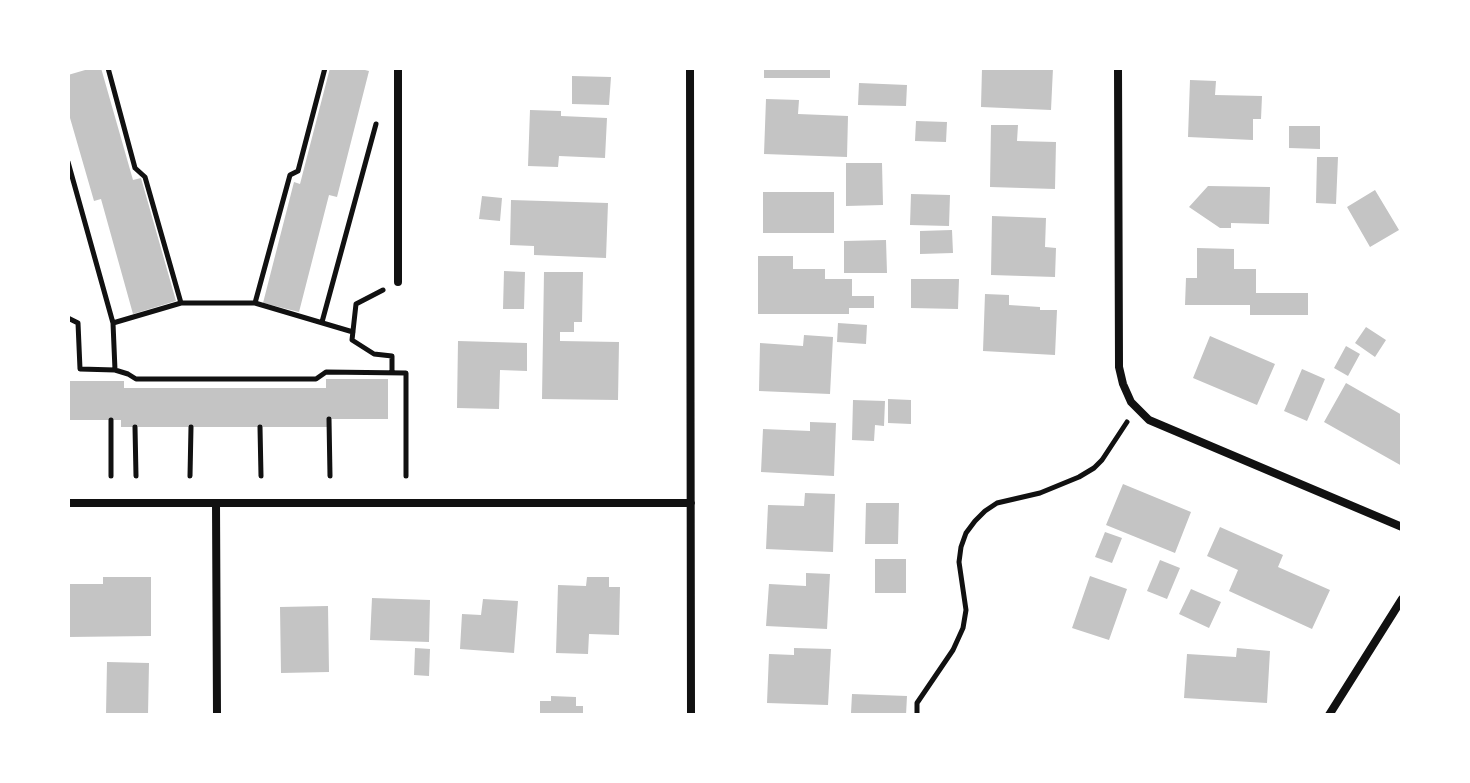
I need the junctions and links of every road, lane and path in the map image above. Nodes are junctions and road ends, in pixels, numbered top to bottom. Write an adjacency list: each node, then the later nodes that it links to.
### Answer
1 (108, 68): 9 (path)
2 (325, 68): 10 (path)
3 (398, 68): 8 (street)
4 (690, 68): 31 (street)
5 (1118, 68): 17 (street)
6 (379, 113): 12 (path)
7 (68, 162): 13 (path)
8 (398, 282): 14 (path)
9 (181, 303): 10 (path); 13 (path)
10 (255, 303): 12 (path)
11 (68, 318): 15 (path)
12 (322, 322): 14 (path)
13 (113, 323): 15 (path)
14 (353, 332): 16 (path)
15 (115, 370): 16 (path)
16 (392, 373): 28 (path)
17 (1138, 409): 32 (street); 36 (path)
18 (329, 419): 27 (path)
19 (111, 420): 23 (path)
20 (135, 427): 24 (path)
21 (191, 427): 25 (path)
22 (260, 427): 26 (path)
23 (111, 476)
24 (136, 476)
25 (190, 476)
26 (261, 476)
27 (330, 476)
28 (406, 476)
29 (68, 503): 30 (street)
30 (216, 503): 31 (street); 34 (street)
31 (691, 503): 35 (street)
32 (1402, 527)
33 (1402, 599): 37 (street)
34 (217, 715)
35 (691, 715)
36 (917, 715)
37 (1329, 715)

